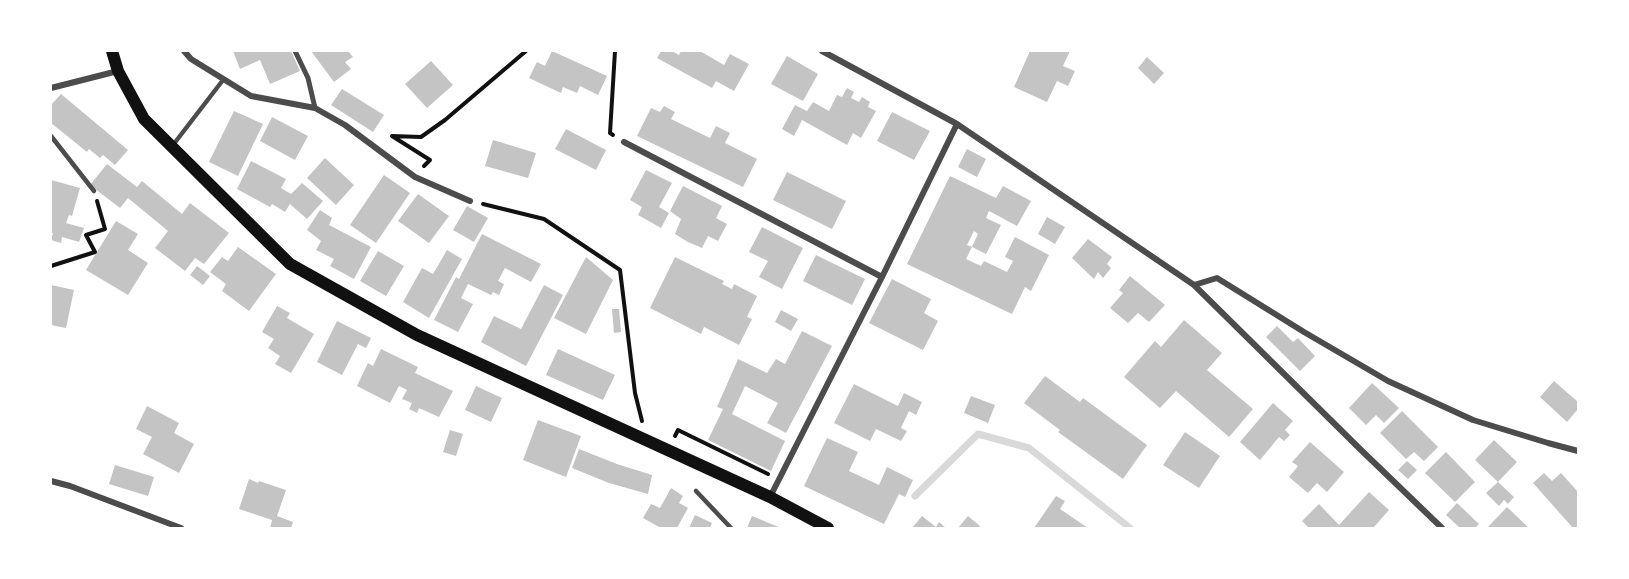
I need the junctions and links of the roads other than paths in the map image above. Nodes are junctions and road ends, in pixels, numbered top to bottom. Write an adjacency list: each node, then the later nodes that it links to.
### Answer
1 (112, 51): 5 (main road)
2 (184, 51): 6 (street)
3 (295, 51): 8 (street)
4 (822, 51): 9 (street)
5 (118, 71): 7 (street); 12 (main road)
6 (224, 80): 8 (street); 12 (lane)
7 (51, 88)
8 (315, 108): 14 (street)
9 (957, 124): 15 (street); 16 (street)
10 (51, 136): 13 (lane)
11 (624, 142): 15 (street)
12 (171, 147): 20 (main road)
13 (94, 191)
14 (470, 201)
15 (882, 277): 20 (street)
16 (1194, 285): 17 (street); 24 (street)
17 (1578, 451)
18 (51, 481): 21 (street)
19 (696, 491): 22 (lane)
20 (770, 496): 23 (main road)
21 (181, 528)
22 (731, 528)
23 (828, 528)
24 (1442, 528)

